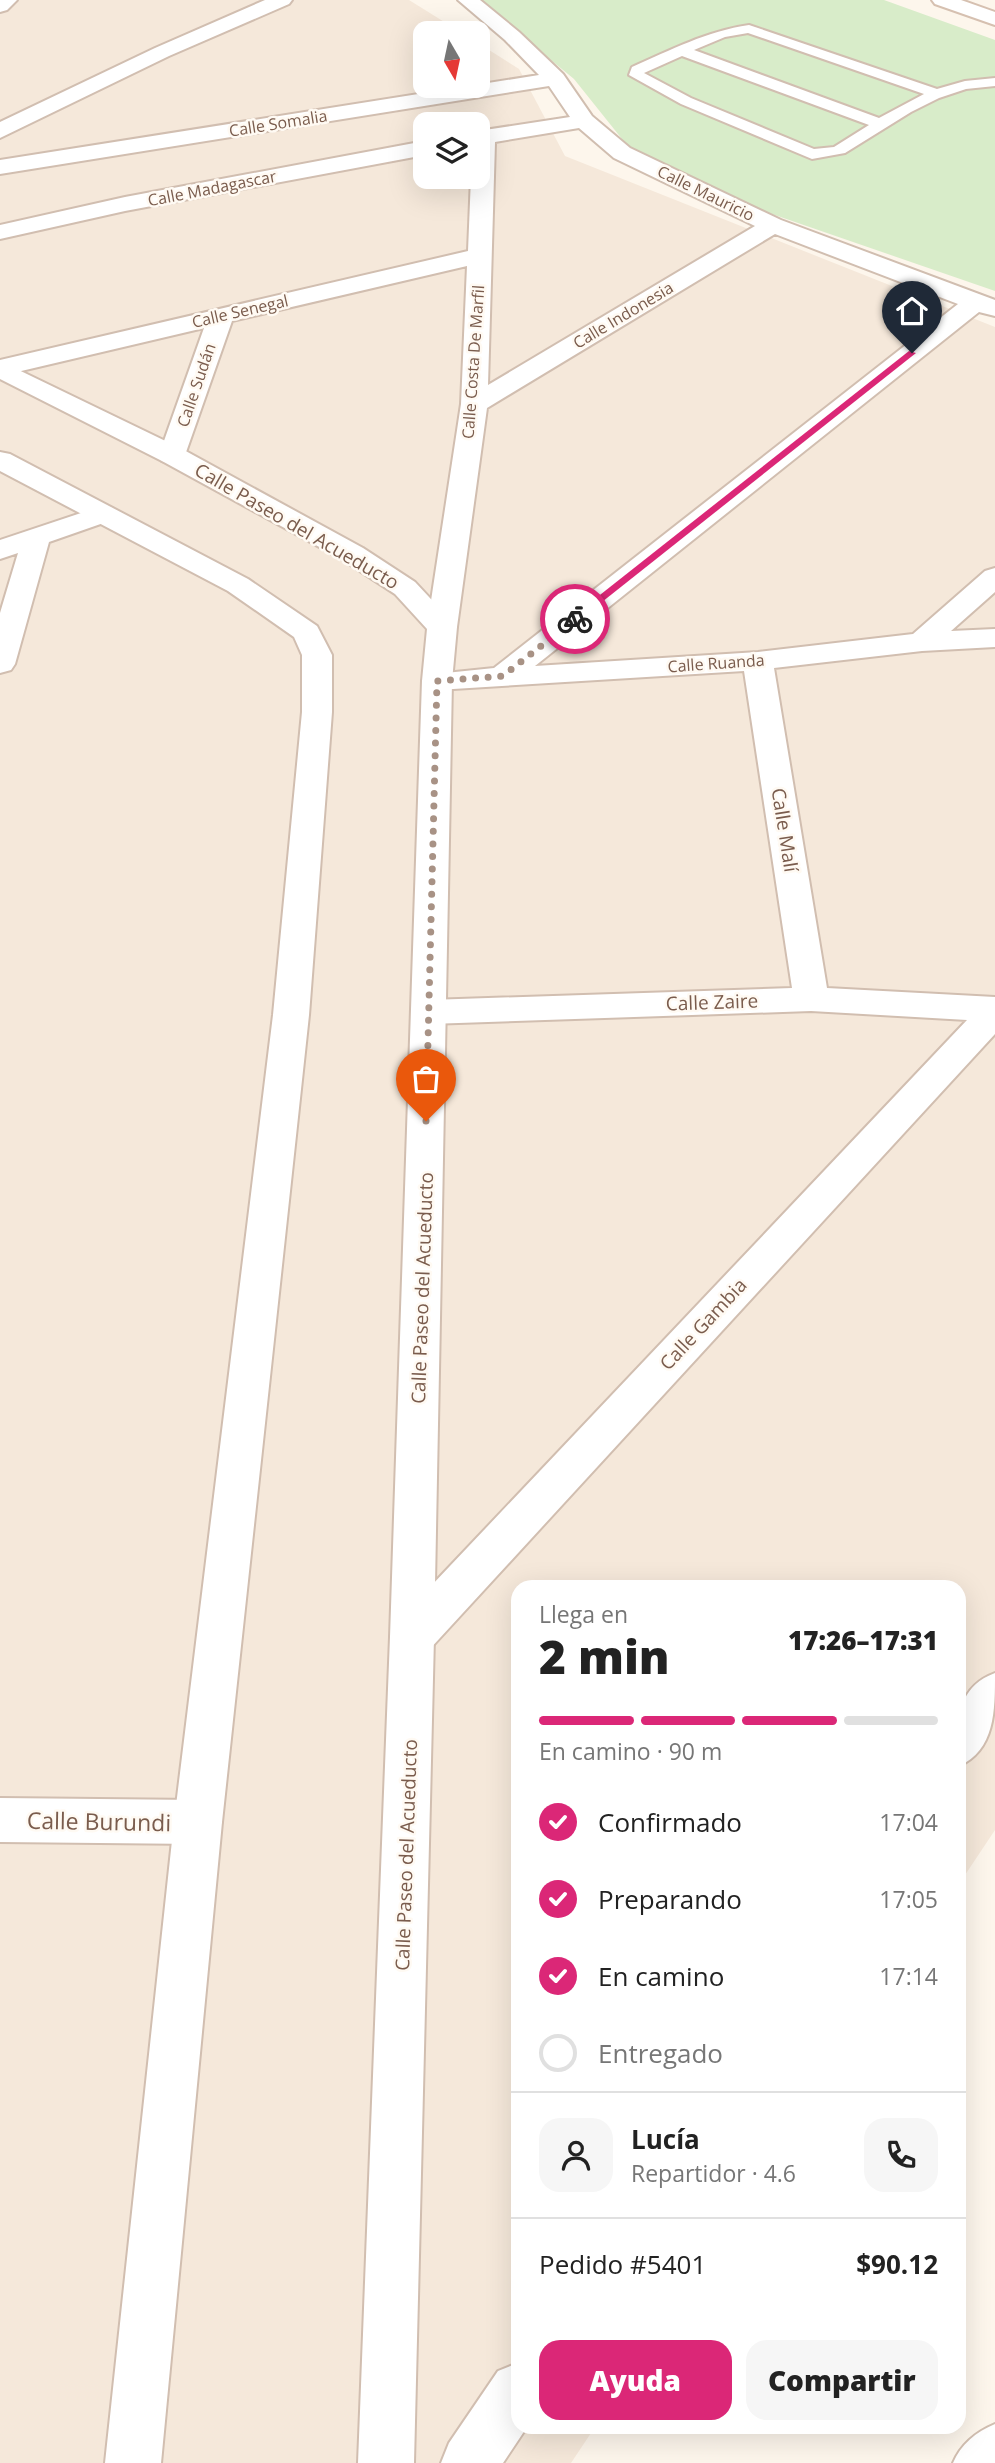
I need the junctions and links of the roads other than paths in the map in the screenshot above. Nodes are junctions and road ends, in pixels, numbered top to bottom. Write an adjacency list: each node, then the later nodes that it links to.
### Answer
1 (8, 0): 5 (street)
2 (282, 0): 13 (street)
3 (468, 0): 8 (street, Calle Mauricio)
4 (942, 0): 6 (street)
5 (0, 6)
6 (995, 19)
7 (680, 50): 10 (lane); 12 (lane); 12 (lane)
8 (555, 79): 11 (street, Calle Mauricio); 16 (street, Calle Somalia)
9 (995, 82): 10 (lane)
10 (938, 94): 12 (lane)
11 (584, 121): 14 (street); 18 (street, Calle Mauricio)
12 (880, 124)
13 (0, 131)
14 (490, 136)
15 (413, 150): 19 (street, Calle Madagascar)
16 (0, 167)
17 (480, 189): 20 (street, Calle Costa De Marfil)
18 (773, 225): 21 (street, Calle Mauricio); 24 (street, Calle Indonesia)
19 (0, 232)
20 (479, 256): 22 (street, Calle Senegal); 24 (street, Calle Costa De Marfil)
21 (986, 305): 36 (street)
22 (221, 316): 23 (street, Calle Senegal); 25 (street, Calle Sudán)
23 (0, 368): 25 (street, Calle Paseo del Acueducto)
24 (474, 404): 31 (street, Calle Costa De Marfil)
25 (172, 455): 31 (street, Calle Paseo del Acueducto)
26 (0, 460): 27 (street)
27 (102, 514): 28 (street); 45 (street)
28 (36, 539): 29 (street); 35 (street)
29 (0, 550)
30 (995, 577): 33 (street)
31 (442, 627): 37 (street, Calle Paseo del Acueducto)
32 (995, 638): 33 (street, Calle Ruanda)
33 (922, 642): 34 (street, Calle Ruanda)
34 (758, 661): 36 (street, Calle Ruanda); 38 (street, Calle Malí)
35 (0, 664)
36 (503, 676): 37 (street, Calle Ruanda)
37 (437, 681): 40 (street, Calle Paseo del Acueducto)
38 (811, 999): 39 (street, Calle Zaire); 40 (street, Calle Zaire)
39 (995, 1010): 41 (street, Calle Gambia)
40 (429, 1012): 41 (street, Calle Paseo del Acueducto)
41 (412, 1637): 49 (street, Calle Paseo del Acueducto)
42 (995, 1693): 43 (street)
43 (966, 1735)
44 (0, 1820): 45 (street, Calle Burundi)
45 (198, 1822): 48 (street)
46 (511, 2401): 50 (street)
47 (995, 2443): 51 (lane)
48 (134, 2463)
49 (386, 2463)
50 (469, 2463)
51 (972, 2463)

